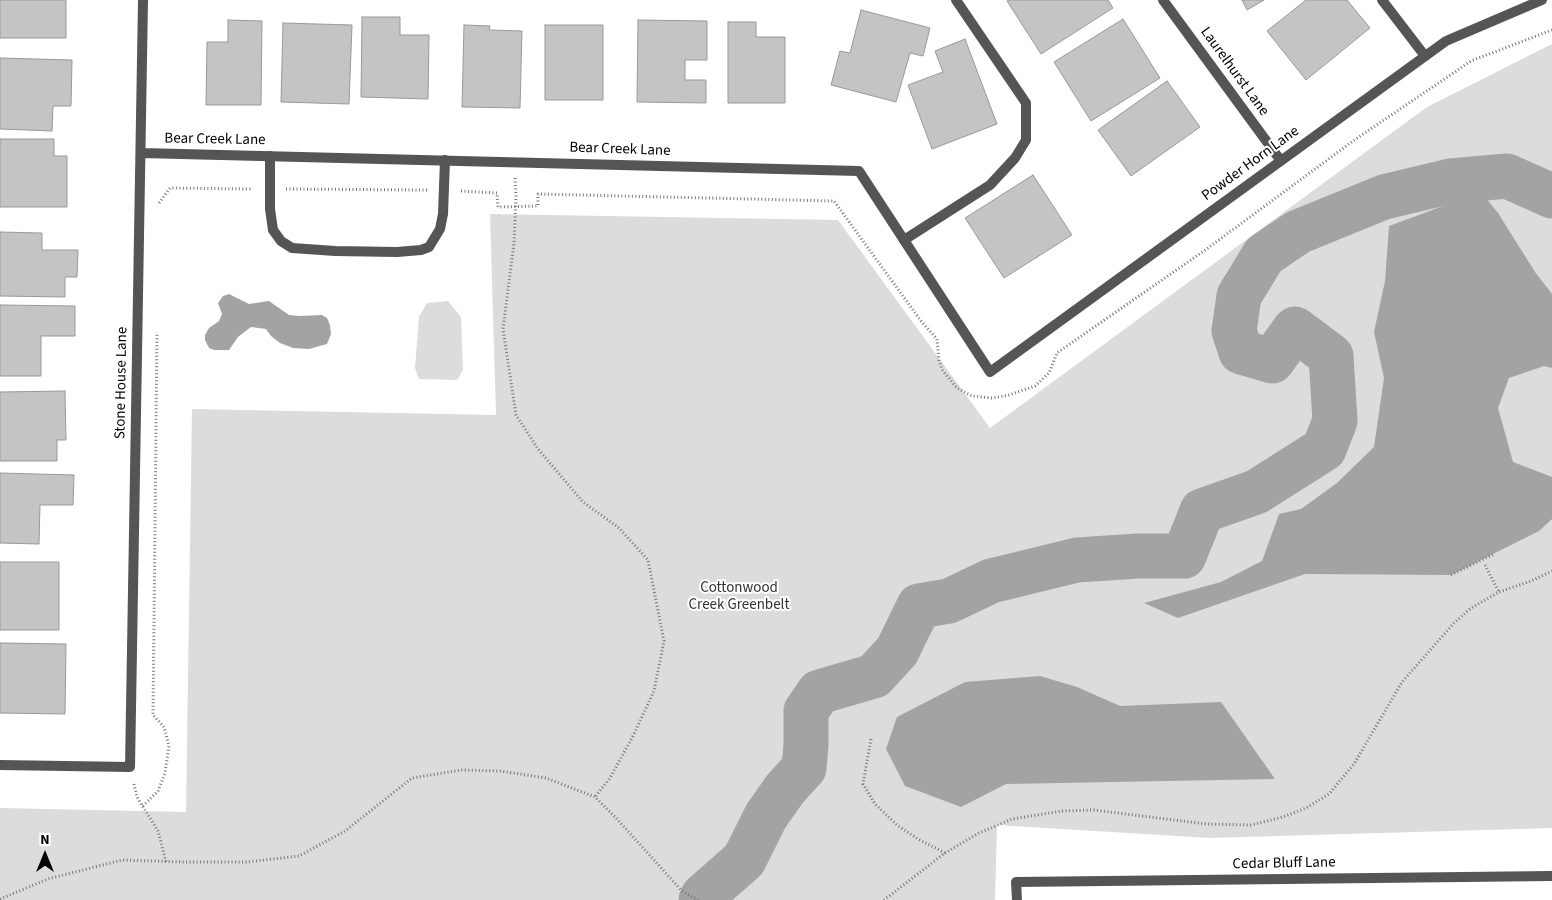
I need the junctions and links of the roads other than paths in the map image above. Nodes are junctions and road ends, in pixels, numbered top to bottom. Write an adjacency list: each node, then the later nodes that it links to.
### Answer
1 (143, 0): 7 (street, Stone House Lane)
2 (956, 0): 11 (street)
3 (1163, 0): 10 (street, Laurelhurst Lane)
4 (1382, 0): 6 (street)
5 (1542, 0): 6 (street, Powder Horn Lane)
6 (1425, 56): 10 (street, Powder Horn Lane)
7 (141, 153): 8 (street, Bear Creek Lane); 13 (street, Stone House Lane)
8 (270, 156): 9 (street, Bear Creek Lane); 9 (street)
9 (445, 160): 11 (street, Bear Creek Lane)
10 (1280, 161): 12 (street, Powder Horn Lane)
11 (904, 240): 12 (street, Bear Creek Lane)
12 (990, 372)
13 (0, 764)
14 (1552, 876): 15 (street, Cedar Bluff Lane)
15 (1017, 900)

